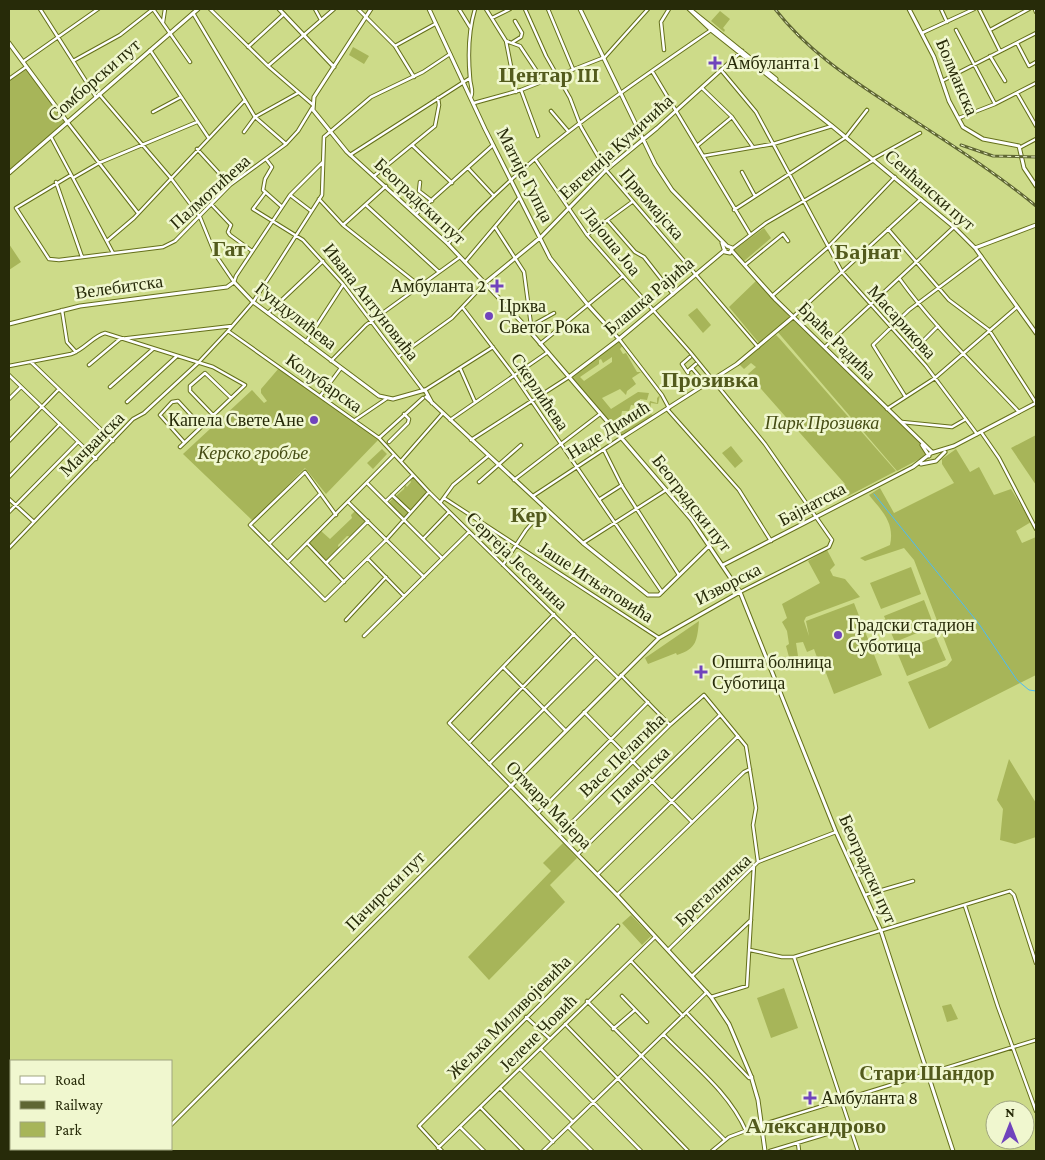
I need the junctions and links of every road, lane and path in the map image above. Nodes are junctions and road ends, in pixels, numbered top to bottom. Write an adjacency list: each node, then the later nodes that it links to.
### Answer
1 (40, 9): 45 (street, Гундулићева)
2 (98, 9): 45 (street)
3 (153, 9): 34 (street); 60 (street)
4 (165, 9): 34 (street)
5 (198, 9): 28 (street, Сомборски пут)
6 (210, 9): 51 (street)
7 (279, 9): 29 (street)
8 (315, 9): 32 (street)
9 (334, 9): 32 (street)
10 (358, 9): 30 (street)
11 (371, 9): 30 (street)
12 (429, 9): 36 (street, Матије Гупца)
13 (459, 9): 37 (street)
14 (475, 9): 37 (street)
15 (486, 9): 31 (street)
16 (510, 9): 31 (street)
17 (525, 9): 71 (street, Првомајска)
18 (548, 9): 67 (street)
19 (580, 9): 58 (street, Браће Радића)
20 (648, 9): 58 (street)
21 (669, 9): 53 (street)
22 (909, 9): 42 (street, Болманска)
23 (941, 9): 35 (street)
24 (974, 9): 35 (street)
25 (979, 9): 40 (street)
26 (1029, 9): 40 (street)
27 (690, 10): 38 (street, Сенћански пут); 55 (street, Сенћански пут)
28 (193, 13): 41 (street, Сомборски пут); 89 (street)
29 (284, 14): 44 (street); 51 (street)
30 (365, 17): 50 (street); 66 (street)
31 (492, 18): 46 (street)
32 (321, 20): 44 (street)
33 (515, 20): 47 (street)
34 (163, 22): 41 (street)
35 (947, 22): 42 (street)
36 (435, 24): 50 (street); 56 (street, Матије Гупца)
37 (471, 28): 72 (street)
38 (711, 30): 55 (street, Сенћански пут); 69 (street)
39 (956, 30): 63 (street)
40 (990, 30): 54 (street)
41 (171, 33): 52 (street, Сомборски пут); 61 (street)
42 (922, 33): 75 (street, Болманска)
43 (1036, 33): 49 (street)
44 (304, 34): 65 (street); 66 (street)
45 (58, 38): 59 (street); 60 (street, Гундулићева)
46 (506, 41): 47 (street); 81 (street)
47 (512, 42): 77 (street)
48 (9, 43): 59 (street)
49 (1017, 43): 54 (street); 62 (street)
50 (395, 46): 70 (street)
51 (248, 48): 65 (street)
52 (150, 50): 84 (street, Сомборски пут); 86 (street)
53 (664, 50)
54 (1000, 51): 57 (street)
55 (740, 52): 68 (street, Евгенија Кумичића); 105 (street, Сенћански пут)
56 (450, 54): 70 (street); 74 (street, Матије Гупца)
57 (990, 56): 63 (street); 76 (street)
58 (602, 58): 67 (street); 85 (street, Браће Радића)
59 (24, 61): 64 (street)
60 (73, 61): 84 (street, Гундулићева)
61 (190, 62)
62 (1036, 62)
63 (973, 65): 75 (street); 91 (street)
64 (28, 66): 73 (street); 104 (street)
65 (268, 66): 82 (street)
66 (334, 67): 92 (street)
67 (573, 69): 71 (street)
68 (722, 70): 79 (street, Евгенија Кумичића); 119 (street, Масарикова)
69 (652, 72): 85 (street); 95 (street)
70 (414, 76): 109 (street)
71 (557, 76): 77 (street); 103 (street, Првомајска)
72 (470, 78): 74 (street); 87 (street)
73 (9, 79)
74 (462, 81): 87 (street, Матије Гупца); 88 (street)
75 (942, 81): 100 (street, Болманска)
76 (1005, 81)
77 (544, 82): 80 (street)
78 (1036, 83): 83 (street)
79 (702, 88): 95 (street, Евгенија Кумичића); 97 (street)
80 (521, 90): 81 (street); 111 (street)
81 (516, 92): 90 (street)
82 (298, 93): 92 (street); 99 (street)
83 (1017, 93): 91 (street); 101 (street)
84 (98, 95): 104 (street, Сомборски пут); 117 (street, Гундулићева)
85 (621, 95): 103 (street); 115 (street, Браће Радића)
86 (181, 96): 96 (street); 102 (street)
87 (471, 97): 90 (street, Матије Гупца)
88 (438, 98): 120 (street); 126 (street)
89 (244, 100): 99 (street); 113 (street)
90 (474, 103): 121 (street, Матије Гупца)
91 (995, 104): 100 (street)
92 (312, 106): 109 (street, Београдски пут); 118 (street, Палмотићева)
93 (867, 110): 114 (street)
94 (551, 111): 107 (street)
95 (676, 111): 115 (street, Евгенија Кумичића); 122 (street)
96 (153, 112)
97 (732, 116): 122 (street); 124 (street)
98 (1036, 116): 101 (street)
99 (255, 118): 108 (street); 118 (street)
100 (957, 118): 123 (street, Болманска)
101 (1032, 118): 106 (street)
102 (197, 122): 113 (street); 117 (street)
103 (580, 122): 107 (street); 134 (street, Првомајска)
104 (68, 123): 112 (street, Сомборски пут); 132 (street)
105 (832, 126): 114 (street, Сенћански пут); 119 (street)
106 (1036, 126)
107 (568, 130): 129 (street)
108 (244, 132)
109 (329, 132): 126 (street, Београдски пут); 131 (street)
110 (920, 134): 130 (street)
111 (538, 136)
112 (51, 137): 136 (street, Сомборски пут); 137 (street)
113 (208, 137): 125 (street)
114 (846, 137): 130 (street, Сенћански пут); 139 (street)
115 (643, 140): 134 (street, Евгенија Кумичића); 184 (street, Браће Радића)
116 (1036, 140): 123 (street)
117 (143, 144): 132 (street); 140 (street, Гундулићева)
118 (286, 144): 128 (street, Палмотићева)
119 (773, 144): 124 (street); 139 (street, Масарикова)
120 (412, 145): 138 (street); 145 (street)
121 (493, 145): 133 (street); 142 (street, Матије Гупца)
122 (697, 146): 127 (street)
123 (1021, 147): 148 (street)
124 (753, 148): 127 (street)
125 (197, 149): 140 (street); 146 (street)
126 (350, 155): 138 (street, Београдски пут)
127 (703, 156): 163 (street)
128 (266, 159): 146 (street, Палмотићева); 149 (street)
129 (535, 159): 142 (street); 162 (street, Лајоша Јоа)
130 (873, 160): 141 (street, Сенћански пут); 157 (street)
131 (323, 162): 150 (street); 154 (street)
132 (99, 163): 137 (street); 165 (street)
133 (468, 168): 145 (street); 151 (street)
134 (606, 170): 158 (street, Првомајска); 162 (street, Евгенија Кумичића)
135 (742, 172): 152 (street)
136 (9, 173)
137 (72, 176): 143 (street); 179 (street)
138 (374, 176): 147 (street, Београдски пут)
139 (788, 176): 152 (street); 157 (street, Масарикова)
140 (170, 177): 165 (street); 167 (street, Гундулићева)
141 (895, 177): 155 (street, Сенћански пут); 182 (street)
142 (512, 180): 151 (street); 153 (street, Матије Гупца)
143 (56, 182): 189 (street); 189 (street, Палмотићева)
144 (420, 182): 156 (street)
145 (452, 183): 156 (street)
146 (230, 186): 159 (street, Палмотићева)
147 (386, 186): 160 (street); 166 (street, Београдски пут)
148 (1036, 186)
149 (265, 193): 161 (street); 169 (street, Ивана Антуновића)
150 (290, 195): 161 (street); 164 (street)
151 (494, 196): 181 (street)
152 (755, 196): 163 (street)
153 (520, 197): 172 (street); 178 (street, Матије Гупца)
154 (319, 199): 164 (street, Мачванска); 170 (street)
155 (921, 199): 173 (street, Сенћански пут); 174 (street)
156 (432, 201): 166 (street)
157 (803, 201): 176 (street); 182 (street, Масарикова)
158 (632, 202): 168 (street); 197 (street, Првомајска)
159 (212, 205): 167 (street, Палмотићева); 185 (street)
160 (366, 205): 170 (street); 195 (street)
161 (281, 206): 169 (street)
162 (568, 208): 177 (street, Лајоша Јоа); 178 (street, Евгенија Кумичића)
163 (734, 210): 176 (street)
164 (311, 211): 175 (street, Мачванска)
165 (138, 213): 179 (street)
166 (416, 214): 181 (street, Београдски пут)
167 (200, 217): 186 (street, Палмотићева); 200 (street, Гундулићева)
168 (608, 221): 177 (street); 205 (street)
169 (272, 222): 175 (street, Ивана Антуновића); 185 (street)
170 (343, 225): 203 (street)
171 (1036, 225): 183 (street)
172 (495, 227): 190 (street); 192 (street)
173 (954, 227): 183 (street, Сенћански пут); 193 (street)
174 (888, 229): 193 (street); 196 (street)
175 (295, 234): 191 (street, Ивана Антуновића); 207 (street, Мачванска)
176 (750, 234): 184 (street)
177 (587, 235): 198 (street, Лајоша Јоа)
178 (541, 237): 190 (street, Евгенија Кумичића); 209 (street, Матије Гупца)
179 (107, 241): 186 (street)
180 (788, 241): 194 (street)
181 (448, 244): 187 (street, Београдски пут)
182 (827, 248): 196 (street, Масарикова); 206 (street)
183 (975, 248): 188 (street, Сенћански пут)
184 (728, 249): 194 (street, Браће Радића); 197 (street, Блашка Рајића)
185 (252, 250): 200 (street)
186 (113, 253): 189 (street, Палмотићева)
187 (460, 256): 192 (street, Београдски пут); 195 (street)
188 (981, 256): 204 (street); 211 (street, Сенћански пут)
189 (82, 257)
190 (516, 258): 201 (street, Евгенија Кумичића); 220 (street)
191 (323, 261): 202 (street, Ивана Антуновића); 215 (street)
192 (465, 262): 201 (street, Београдски пут)
193 (916, 263): 199 (street); 204 (street)
194 (744, 266): 206 (street, Браће Радића)
195 (439, 272): 203 (street)
196 (842, 272): 210 (street, Масарикова); 217 (street)
197 (696, 275): 205 (street, Блашка Рајића); 235 (street, Првомајска)
198 (623, 276): 209 (street); 214 (street, Лајоша Јоа)
199 (899, 278): 208 (street); 210 (street)
200 (234, 282): 207 (street, Гундулићева); 213 (street, Велебитска)
201 (485, 283): 212 (street); 223 (street, Београдски пут)
202 (343, 284): 218 (street, Ивана Антуновића); 232 (street)
203 (420, 286): 218 (street)
204 (937, 288): 208 (street); 225 (street)
205 (674, 294): 214 (street, Блашка Рајића)
206 (772, 296): 217 (street, Браће Радића)
207 (253, 302): 215 (street, Гундулићева); 221 (street, Мачванска)
208 (917, 304): 222 (street); 224 (street)
209 (588, 305): 230 (street, Матије Гупца); 233 (street)
210 (869, 306): 224 (street, Масарикова); 236 (street)
211 (1017, 307): 225 (street); 227 (street, Сенћански пут)
212 (463, 308): 234 (street, Скерлићева); 243 (street)
213 (62, 310): 219 (street, Велебитска); 239 (street)
214 (654, 311): 230 (street, Блашка Рајића); 258 (street, Лајоша Јоа)
215 (268, 313): 232 (street, Гундулићева)
216 (554, 313): 220 (street)
217 (794, 317): 235 (street, Наде Димић); 236 (street, Браће Радића)
218 (371, 321): 243 (street, Ивана Антуновића); 245 (street)
219 (9, 324)
220 (531, 325): 223 (street)
221 (232, 326): 226 (street, Мачванска); 228 (street)
222 (938, 326): 238 (street); 241 (street)
223 (527, 328): 233 (street, Београдски пут)
224 (892, 328): 238 (street, Масарикова); 265 (street)
225 (989, 330): 241 (street); 273 (street)
226 (228, 331): 247 (street, Мачванска); 264 (street, Колубарска)
227 (1036, 333)
228 (132, 337): 229 (street); 231 (street)
229 (120, 339): 231 (street); 239 (street); 249 (street)
230 (619, 339): 256 (street, Блашка Рајића); 275 (street)
231 (131, 342): 237 (street)
232 (306, 342): 245 (street, Гундулићева)
233 (540, 344): 240 (street, Београдски пут)
234 (493, 347): 252 (street); 255 (street, Скерлићева)
235 (758, 347): 258 (street, Наде Димић)
236 (824, 347): 276 (street, Браће Радића)
237 (153, 349): 242 (street); 261 (street)
238 (913, 351): 257 (street, Масарикова)
239 (76, 352): 246 (street)
240 (548, 352): 255 (street); 256 (street, Београдски пут)
241 (964, 353): 257 (street); 277 (street)
242 (177, 356): 247 (street); 271 (street)
243 (398, 357): 263 (street, Ивана Антуновића)
244 (690, 357): 253 (street)
245 (331, 361): 251 (street, Гундулићева)
246 (31, 362): 250 (street); 262 (street)
247 (198, 363): 267 (street); 293 (street, Мачванска)
248 (696, 364): 253 (street)
249 (89, 365)
250 (9, 366)
251 (341, 368): 264 (street); 269 (street, Гундулићева)
252 (460, 368): 263 (street); 272 (street)
253 (692, 368): 259 (street)
254 (9, 375): 260 (street)
255 (514, 375): 270 (street, Скерлићева); 272 (street)
256 (569, 377): 270 (street, Блашка Рајића); 280 (street, Београдски пут)
257 (934, 378): 265 (street); 282 (street, Масарикова)
258 (713, 380): 275 (street, Наде Димић); 338 (street, Лајоша Јоа)
259 (703, 381)
260 (21, 387): 268 (street); 274 (street)
261 (110, 387)
262 (59, 389): 274 (street); 293 (street)
263 (422, 391): 266 (street); 266 (street); 269 (street)
264 (321, 395): 283 (street, Колубарска)
265 (905, 396): 276 (street)
266 (425, 397): 278 (street); 279 (street)
267 (231, 398): 281 (street); 281 (street)
268 (9, 399)
269 (386, 399): 283 (street)
270 (532, 401): 291 (street, Блашка Рајића); 298 (street, Скерлићева)
271 (127, 402)
272 (475, 402): 284 (street)
273 (1036, 403): 277 (street, Бајнатска)
274 (42, 407): 286 (street); 292 (street)
275 (668, 408): 290 (street, Наде Димић); 347 (street)
276 (887, 409): 285 (street, Браће Радића)
277 (1019, 412): 288 (street, Бајнатска)
278 (404, 414): 289 (street); 296 (street)
279 (443, 414): 284 (street); 310 (street)
280 (600, 414): 290 (street, Београдски пут); 298 (street)
281 (213, 415): 287 (street)
282 (966, 419): 285 (street); 288 (street, Масарикова)
283 (355, 420): 289 (street, Колубарска)
284 (450, 420): 291 (street)
285 (900, 422): 297 (street, Браће Радића)
286 (60, 424): 294 (street); 315 (street)
287 (201, 426): 295 (street); 295 (street)
288 (979, 433): 300 (street, Бајнатска); 343 (street, Масарикова)
289 (379, 438): 304 (street, Колубарска)
290 (621, 438): 302 (street, Наде Димић); 320 (street, Београдски пут)
291 (471, 440): 305 (street)
292 (9, 441)
293 (112, 441): 308 (street, Мачванска)
294 (78, 442): 308 (street); 331 (street)
295 (184, 442): 301 (street)
296 (389, 442)
297 (920, 442): 303 (street, Браће Радића); 306 (street, Браће Радића)
298 (560, 444): 312 (street, Скерлићева); 316 (street)
299 (521, 445): 311 (street)
300 (954, 446): 303 (street, Бајнатска); 307 (street, Бајнатска)
301 (180, 447)
302 (604, 450): 312 (street, Наде Димић); 319 (street)
303 (934, 453): 306 (street, Бајнатска); 307 (street)
304 (394, 454): 310 (street, Колубарска); 318 (street)
305 (488, 456): 311 (street); 326 (street)
306 (929, 456): 309 (street); 313 (street, Бајнатска)
307 (938, 458): 309 (street, Бајнатска)
308 (96, 459): 341 (street, Мачванска)
309 (931, 461): 313 (street, Бајнатска)
310 (400, 462): 314 (street, Сергеја Јесењина)
311 (499, 466): 316 (street); 317 (street)
312 (576, 467): 324 (street, Наде Димић); 327 (street, Скерлићева)
313 (913, 467): 338 (street, Бајнатска)
314 (413, 475): 321 (street, Сергеја Јесењина); 323 (street)
315 (9, 477)
316 (514, 480): 324 (street)
317 (480, 482)
318 (367, 483): 328 (street); 329 (street)
319 (622, 485): 327 (street); 333 (street)
320 (666, 490): 333 (street); 352 (street, Београдски пут)
321 (428, 492): 330 (street, Сергеја Јесењина); 339 (street)
322 (321, 494): 337 (street); 349 (street); 349 (street)
323 (392, 495): 328 (street); 334 (street)
324 (533, 496): 332 (street)
325 (9, 498): 331 (street)
326 (444, 498): 330 (street); 351 (street, Јаше Игњатовића)
327 (600, 499): 342 (street, Скерлићева)
328 (386, 501): 339 (street)
329 (348, 502): 337 (street); 340 (street)
330 (440, 503): 336 (street, Сергеја Јесењина)
331 (16, 505): 335 (street); 341 (street)
332 (545, 508): 348 (street); 351 (street)
333 (636, 508): 342 (street); 360 (street)
334 (409, 511)
335 (9, 512)
336 (449, 512): 344 (street, Сергеја Јесењина); 345 (street)
337 (336, 515): 350 (street)
338 (815, 518): 347 (street, Бајнатска); 365 (street, Изворска)
339 (404, 520): 345 (street); 346 (street)
340 (368, 521): 346 (street); 357 (street)
341 (34, 522): 353 (street, Мачванска)
342 (614, 523): 348 (street); 364 (street, Скерлићева)
343 (1036, 529)
344 (470, 532): 355 (street); 358 (street, Сергеја Јесењина)
345 (423, 539): 355 (street)
346 (386, 540): 354 (street); 362 (street)
347 (771, 541): 359 (street, Бајнатска)
348 (583, 543): 364 (street)
349 (269, 544): 356 (street)
350 (308, 544): 356 (street); 357 (street)
351 (516, 545): 358 (street); 371 (street, Јаше Игњатовића)
352 (710, 545): 359 (street, Београдски пут); 360 (street)
353 (9, 548)
354 (368, 559): 361 (street); 363 (street)
355 (442, 559): 362 (street)
356 (288, 563): 363 (street)
357 (326, 563): 363 (street)
358 (503, 565): 367 (street, Сергеја Јесењина)
359 (723, 565): 365 (street, Београдски пут)
360 (679, 575): 364 (street)
361 (386, 577): 366 (street); 368 (street)
362 (424, 577): 366 (street)
363 (344, 582)
364 (662, 592)
365 (740, 592): 371 (street, Изворска); 393 (street, Београдски пут)
366 (404, 596): 370 (street)
367 (554, 614): 369 (street, Сергеја Јесењина); 373 (street)
368 (346, 620)
369 (574, 634): 372 (street, Сергеја Јесењина); 375 (street)
370 (364, 636)
371 (659, 638): 374 (street, Изворска)
372 (596, 656): 374 (street, Сергеја Јесењина); 377 (street)
373 (503, 667): 375 (street); 384 (street, Отмара Мајера)
374 (620, 676): 376 (street, Сергеја Јесењина); 378 (street, Пачирски пут)
375 (523, 688): 377 (street); 384 (street)
376 (648, 702): 380 (street, Сергеја Јесењина); 383 (street)
377 (544, 709): 381 (street); 386 (street)
378 (584, 712): 381 (street, Пачирски пут); 383 (street)
379 (720, 715): 380 (street, Васе Пелагића); 382 (street); 388 (street, Панонска)
380 (670, 725): 385 (street, Васе Пелагића)
381 (565, 730): 389 (street, Пачирски пут)
382 (738, 736): 387 (street); 390 (street)
383 (610, 740): 385 (street); 391 (street)
384 (469, 743): 386 (street, Отмара Мајера)
385 (633, 762): 388 (street); 394 (street, Васе Пелагића)
386 (489, 764): 389 (street, Отмара Мајера)
387 (750, 770): 392 (street); 396 (street)
388 (652, 781): 390 (street); 395 (street, Панонска)
389 (511, 786): 391 (street, Отмара Мајера); 440 (street, Пачирски пут)
390 (672, 801): 392 (street); 398 (street)
391 (538, 813): 394 (street, Отмара Мајера)
392 (691, 821): 400 (street)
393 (836, 832): 396 (street, Брегалничка); 401 (street, Београдски пут)
394 (559, 835): 395 (street, Отмара Мајера)
395 (578, 854): 398 (street, Отмара Мајера)
396 (758, 862): 397 (street, Брегалничка)
397 (754, 865): 403 (street); 407 (street, Брегалничка)
398 (598, 874): 400 (street, Отмара Мајера)
399 (913, 881): 401 (street)
400 (617, 895): 406 (street, Отмара Мајера)
401 (865, 896): 405 (street, Београдски пут)
402 (965, 906): 405 (street); 411 (street); 427 (street)
403 (751, 920): 408 (street); 412 (street)
404 (618, 926): 420 (street, Жељка Миливојевића)
405 (881, 931): 409 (street); 431 (street, Београдски пут)
406 (655, 937): 407 (street, Отмара Мајера); 410 (street, Јелене Човић)
407 (668, 950): 412 (street, Отмара Мајера)
408 (750, 950): 409 (street); 415 (street)
409 (794, 957): 435 (street)
410 (631, 961): 416 (street, Јелене Човић); 419 (street)
411 (1036, 963)
412 (693, 976): 413 (street, Отмара Мајера)
413 (707, 992): 415 (street, Отмара Мајера); 418 (street)
414 (622, 996): 417 (street)
415 (710, 997): 432 (street, Отмара Мајера)
416 (587, 1001): 422 (street, Јелене Човић); 423 (street)
417 (635, 1009): 421 (street); 423 (street)
418 (687, 1013): 419 (street); 432 (street)
419 (683, 1016): 424 (street)
420 (526, 1018): 425 (street); 449 (street, Жељка Миливојевића)
421 (647, 1022)
422 (565, 1024): 425 (street, Јелене Човић); 433 (street)
423 (614, 1029): 429 (street)
424 (664, 1035): 429 (street); 445 (street)
425 (550, 1039): 428 (street, Јелене Човић)
426 (1036, 1040): 427 (street)
427 (1012, 1047): 431 (street); 438 (street)
428 (541, 1049): 430 (street, Јелене Човић); 436 (street)
429 (641, 1057): 433 (street); 446 (street)
430 (520, 1069): 434 (street, Јелене Човић); 439 (street)
431 (926, 1072): 435 (street); 462 (street, Београдски пут)
432 (752, 1077): 441 (street, Отмара Мајера)
433 (618, 1079): 436 (street); 456 (street)
434 (500, 1088): 437 (street, Јелене Човић); 447 (street)
435 (842, 1099): 441 (street); 442 (street)
436 (594, 1102): 439 (street); 455 (street)
437 (481, 1108): 443 (street, Јелене Човић); 452 (street)
438 (1036, 1111)
439 (573, 1122): 444 (street)
440 (172, 1124)
441 (760, 1125): 445 (street); 458 (street, Отмара Мајера)
442 (850, 1126): 448 (street); 461 (street)
443 (460, 1127): 449 (street, Јелене Човић); 451 (street)
444 (568, 1127): 447 (street); 454 (street)
445 (746, 1131): 446 (street)
446 (724, 1139): 457 (street)
447 (553, 1142): 453 (street)
448 (798, 1143): 459 (street); 460 (street)
449 (438, 1148): 450 (street)
450 (442, 1151)
451 (484, 1151)
452 (523, 1151)
453 (543, 1151)
454 (592, 1151)
455 (641, 1151)
456 (688, 1151)
457 (712, 1151)
458 (765, 1151)
459 (770, 1151)
460 (799, 1151)
461 (858, 1151)
462 (953, 1151)

